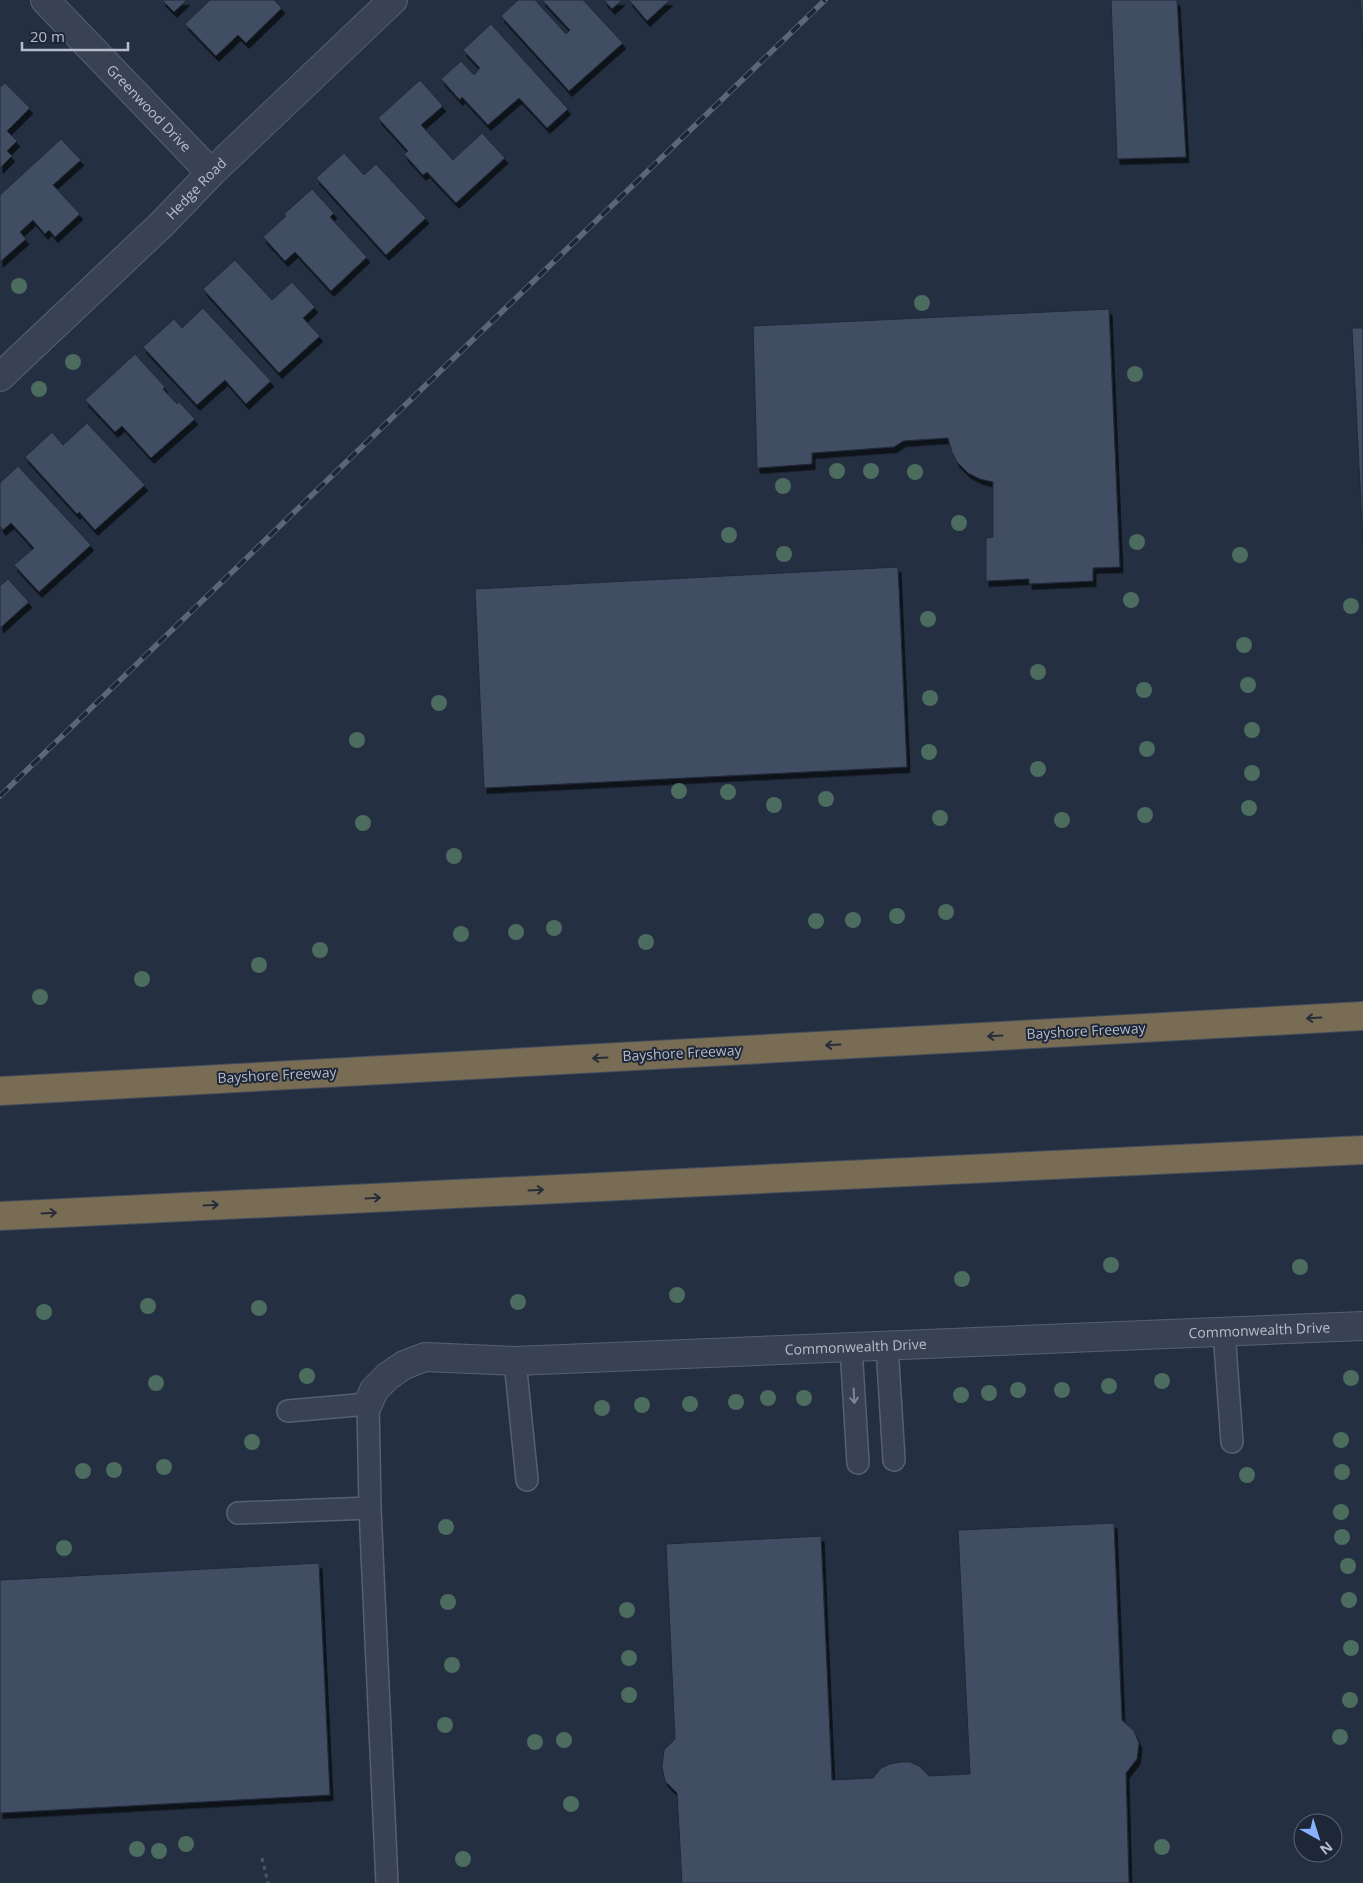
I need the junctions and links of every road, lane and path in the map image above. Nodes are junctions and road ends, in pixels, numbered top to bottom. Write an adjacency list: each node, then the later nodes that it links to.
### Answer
1 (46, 0): 3 (street, Greenwood Drive)
2 (393, 0): 3 (street, Hedge Road)
3 (212, 173): 4 (street, Hedge Road)
4 (0, 377)
5 (1363, 1016): 6 (highway, Bayshore Freeway, one-way to 6)
6 (0, 1091)
7 (1363, 1150): 8 (highway, one-way to 7)
8 (0, 1216)
9 (1363, 1326): 10 (street, Commonwealth Drive)
10 (1224, 1331): 11 (street, Commonwealth Drive); 16 (lane)
11 (887, 1346): 12 (street, Commonwealth Drive); 17 (lane)
12 (851, 1347): 13 (street, Commonwealth Drive); 18 (lane, one-way to 18)
13 (515, 1361): 14 (street, Commonwealth Drive); 19 (lane)
14 (368, 1404): 15 (lane); 20 (lane)
15 (288, 1411)
16 (1232, 1442)
17 (894, 1460)
18 (858, 1463)
19 (527, 1480)
20 (370, 1508): 21 (lane); 24 (lane)
21 (238, 1513)
22 (262, 1858): 23 (path)
23 (268, 1883)
24 (387, 1883)

